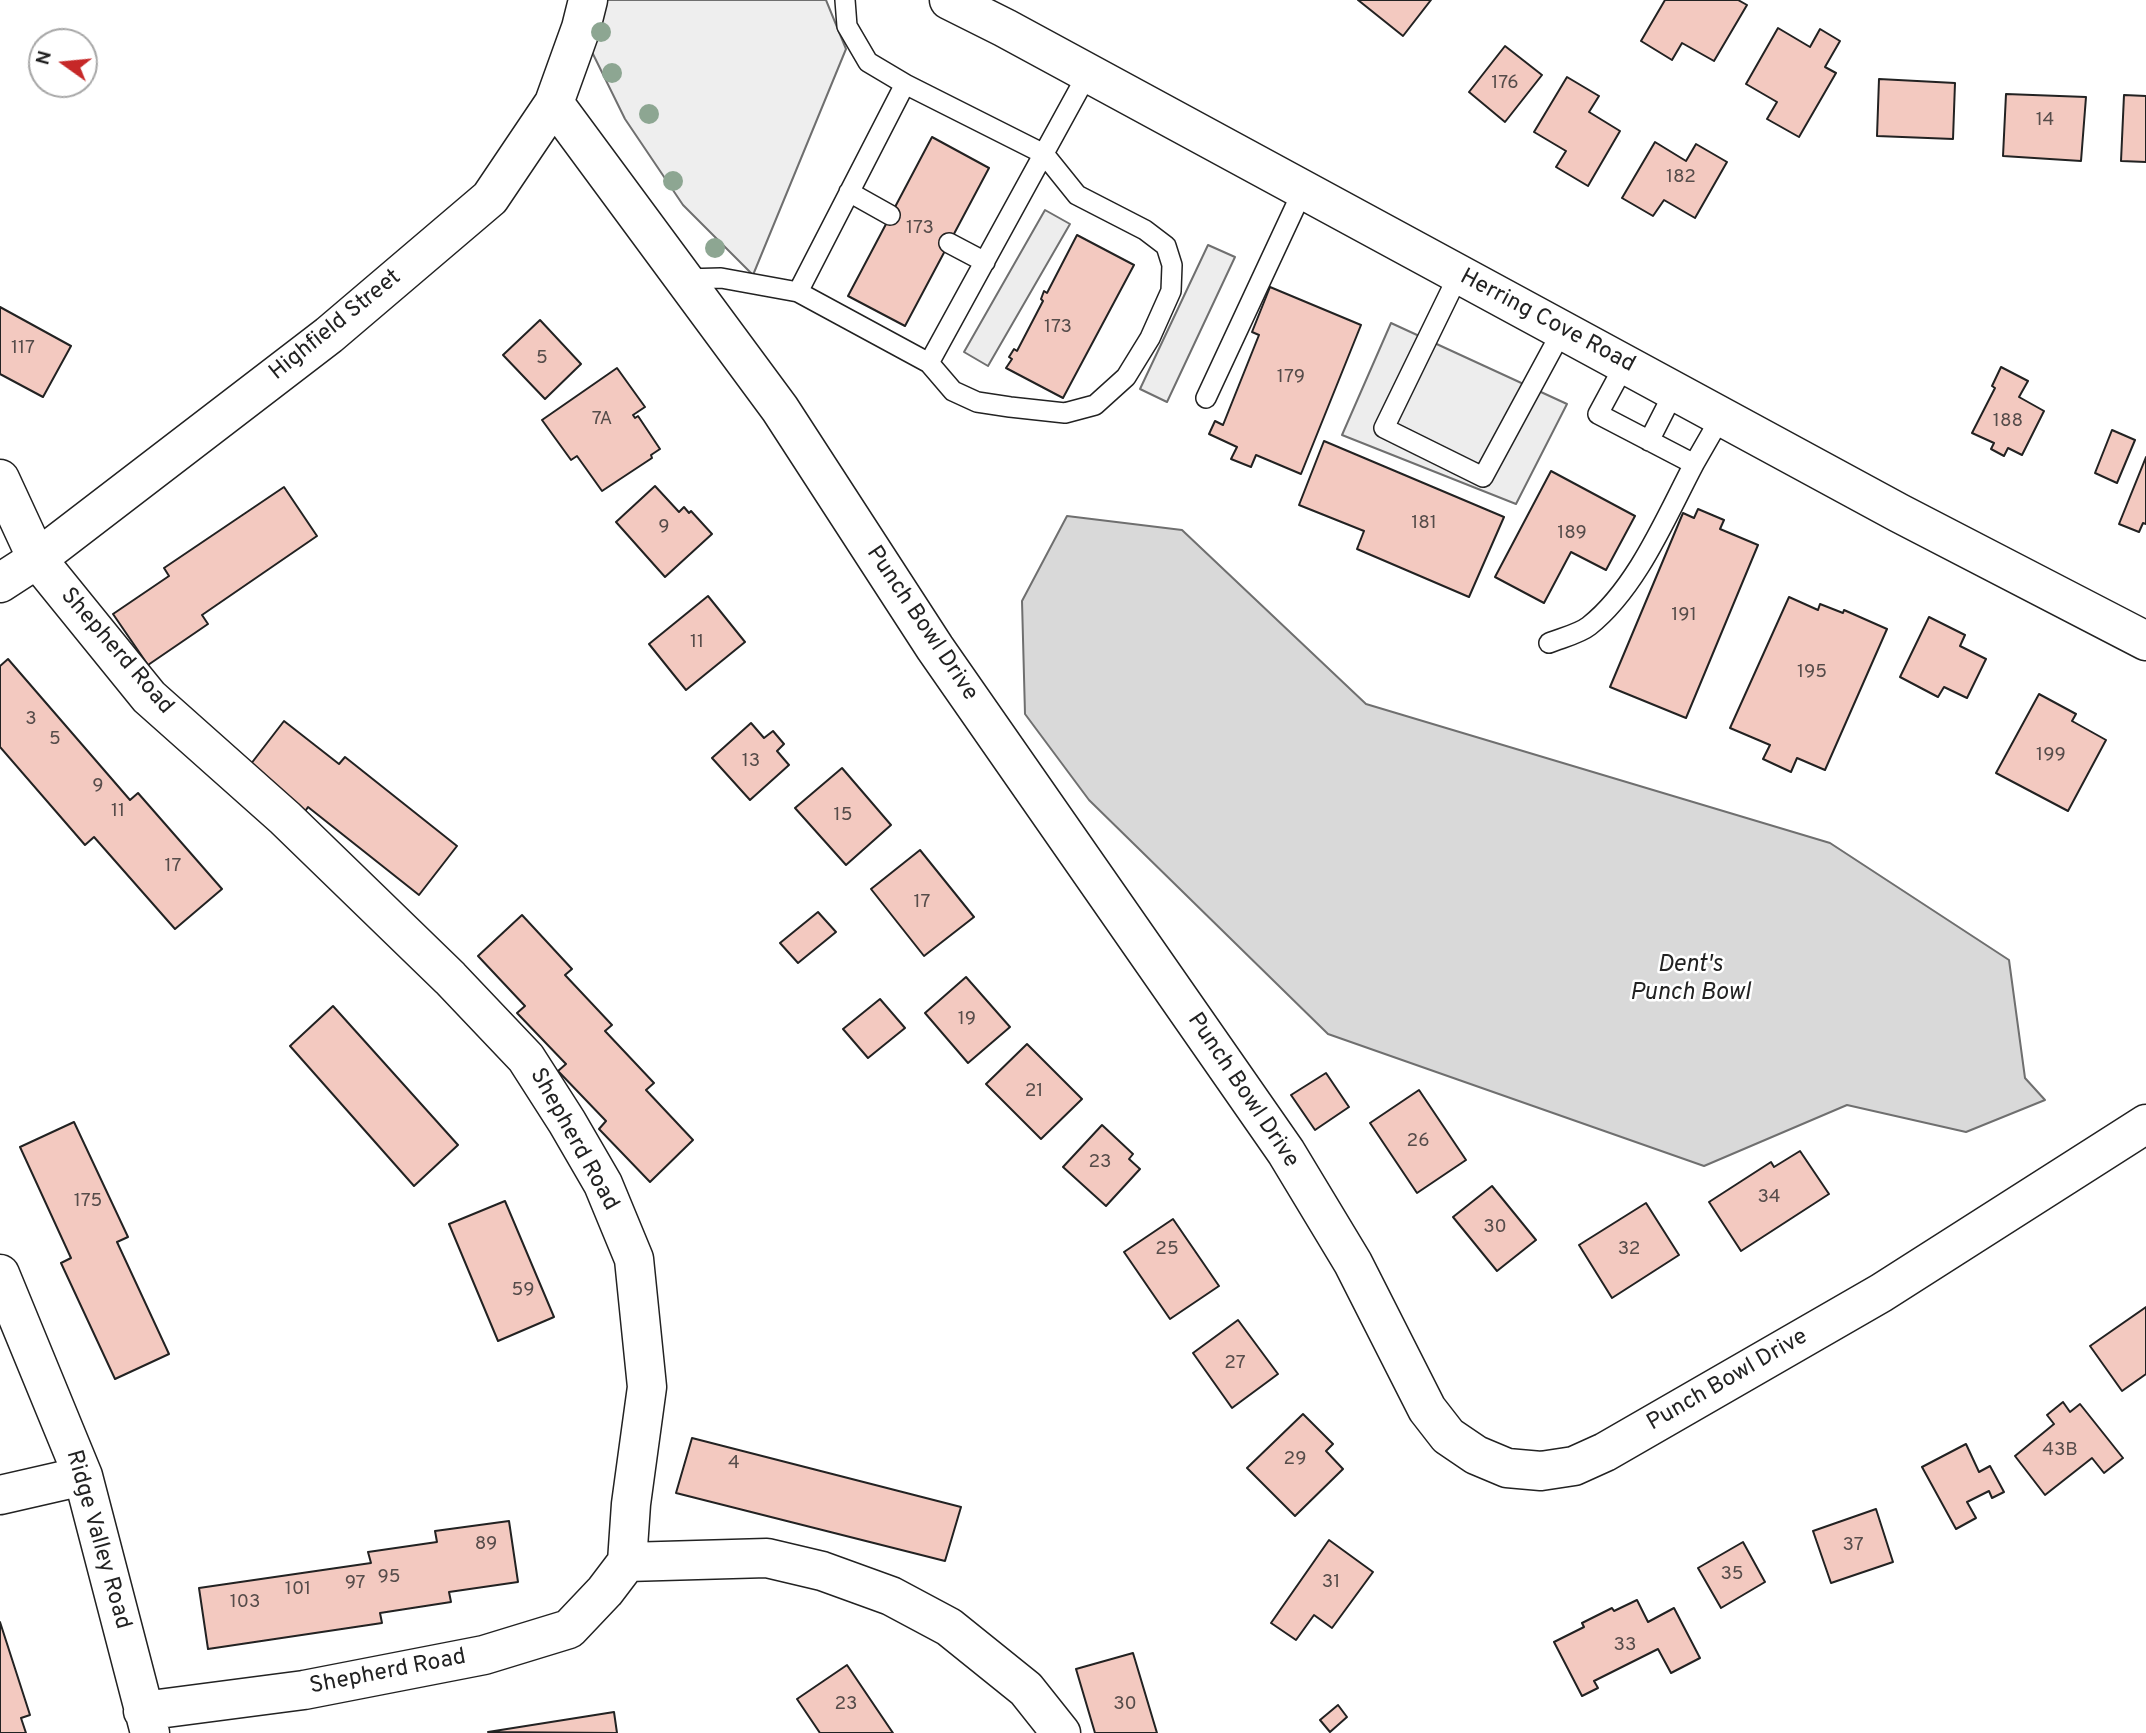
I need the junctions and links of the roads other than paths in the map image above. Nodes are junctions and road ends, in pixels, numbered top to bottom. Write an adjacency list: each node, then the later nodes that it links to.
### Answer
1 (588, 0): 6 (street, Highfield Street)
2 (845, 0): 5 (lane)
3 (949, 0): 4 (street, Herring Cove Road)
4 (1088, 73): 7 (lane); 8 (street, Herring Cove Road)
5 (905, 84): 7 (lane); 9 (lane)
6 (554, 103): 14 (street, Punch Bowl Drive); 25 (street, Highfield Street)
7 (1044, 154): 12 (lane); 17 (lane)
8 (1303, 190): 13 (street, Herring Cove Road); 20 (lane)
9 (849, 192): 10 (lane); 15 (lane)
10 (890, 215)
11 (949, 243): 12 (lane)
12 (985, 262): 17 (lane)
13 (1459, 274): 16 (street, Herring Cove Road); 16 (lane)
14 (684, 279): 15 (lane); 29 (street, Punch Bowl Drive)
15 (798, 292): 17 (lane)
16 (1562, 331): 18 (street, Herring Cove Road)
17 (929, 363)
18 (1625, 365): 19 (street, Herring Cove Road); 22 (lane)
19 (1674, 391): 21 (street, Herring Cove Road); 22 (lane)
20 (1206, 398)
21 (1721, 416): 23 (lane); 27 (street, Herring Cove Road)
22 (1649, 441): 23 (lane)
23 (1694, 464): 28 (lane)
24 (0, 479): 25 (street, Shepherd Road)
25 (37, 559): 26 (street, Highfield Street); 33 (street, Shepherd Road)
26 (0, 583)
27 (2146, 641)
28 (1549, 643)
29 (2146, 1124)
30 (0, 1274): 31 (street, Ridge Valley Road)
31 (83, 1476): 32 (street); 34 (street, Ridge Valley Road)
32 (0, 1495)
33 (627, 1562): 34 (street, Shepherd Road); 35 (street)
34 (146, 1722)
35 (1061, 1733)

